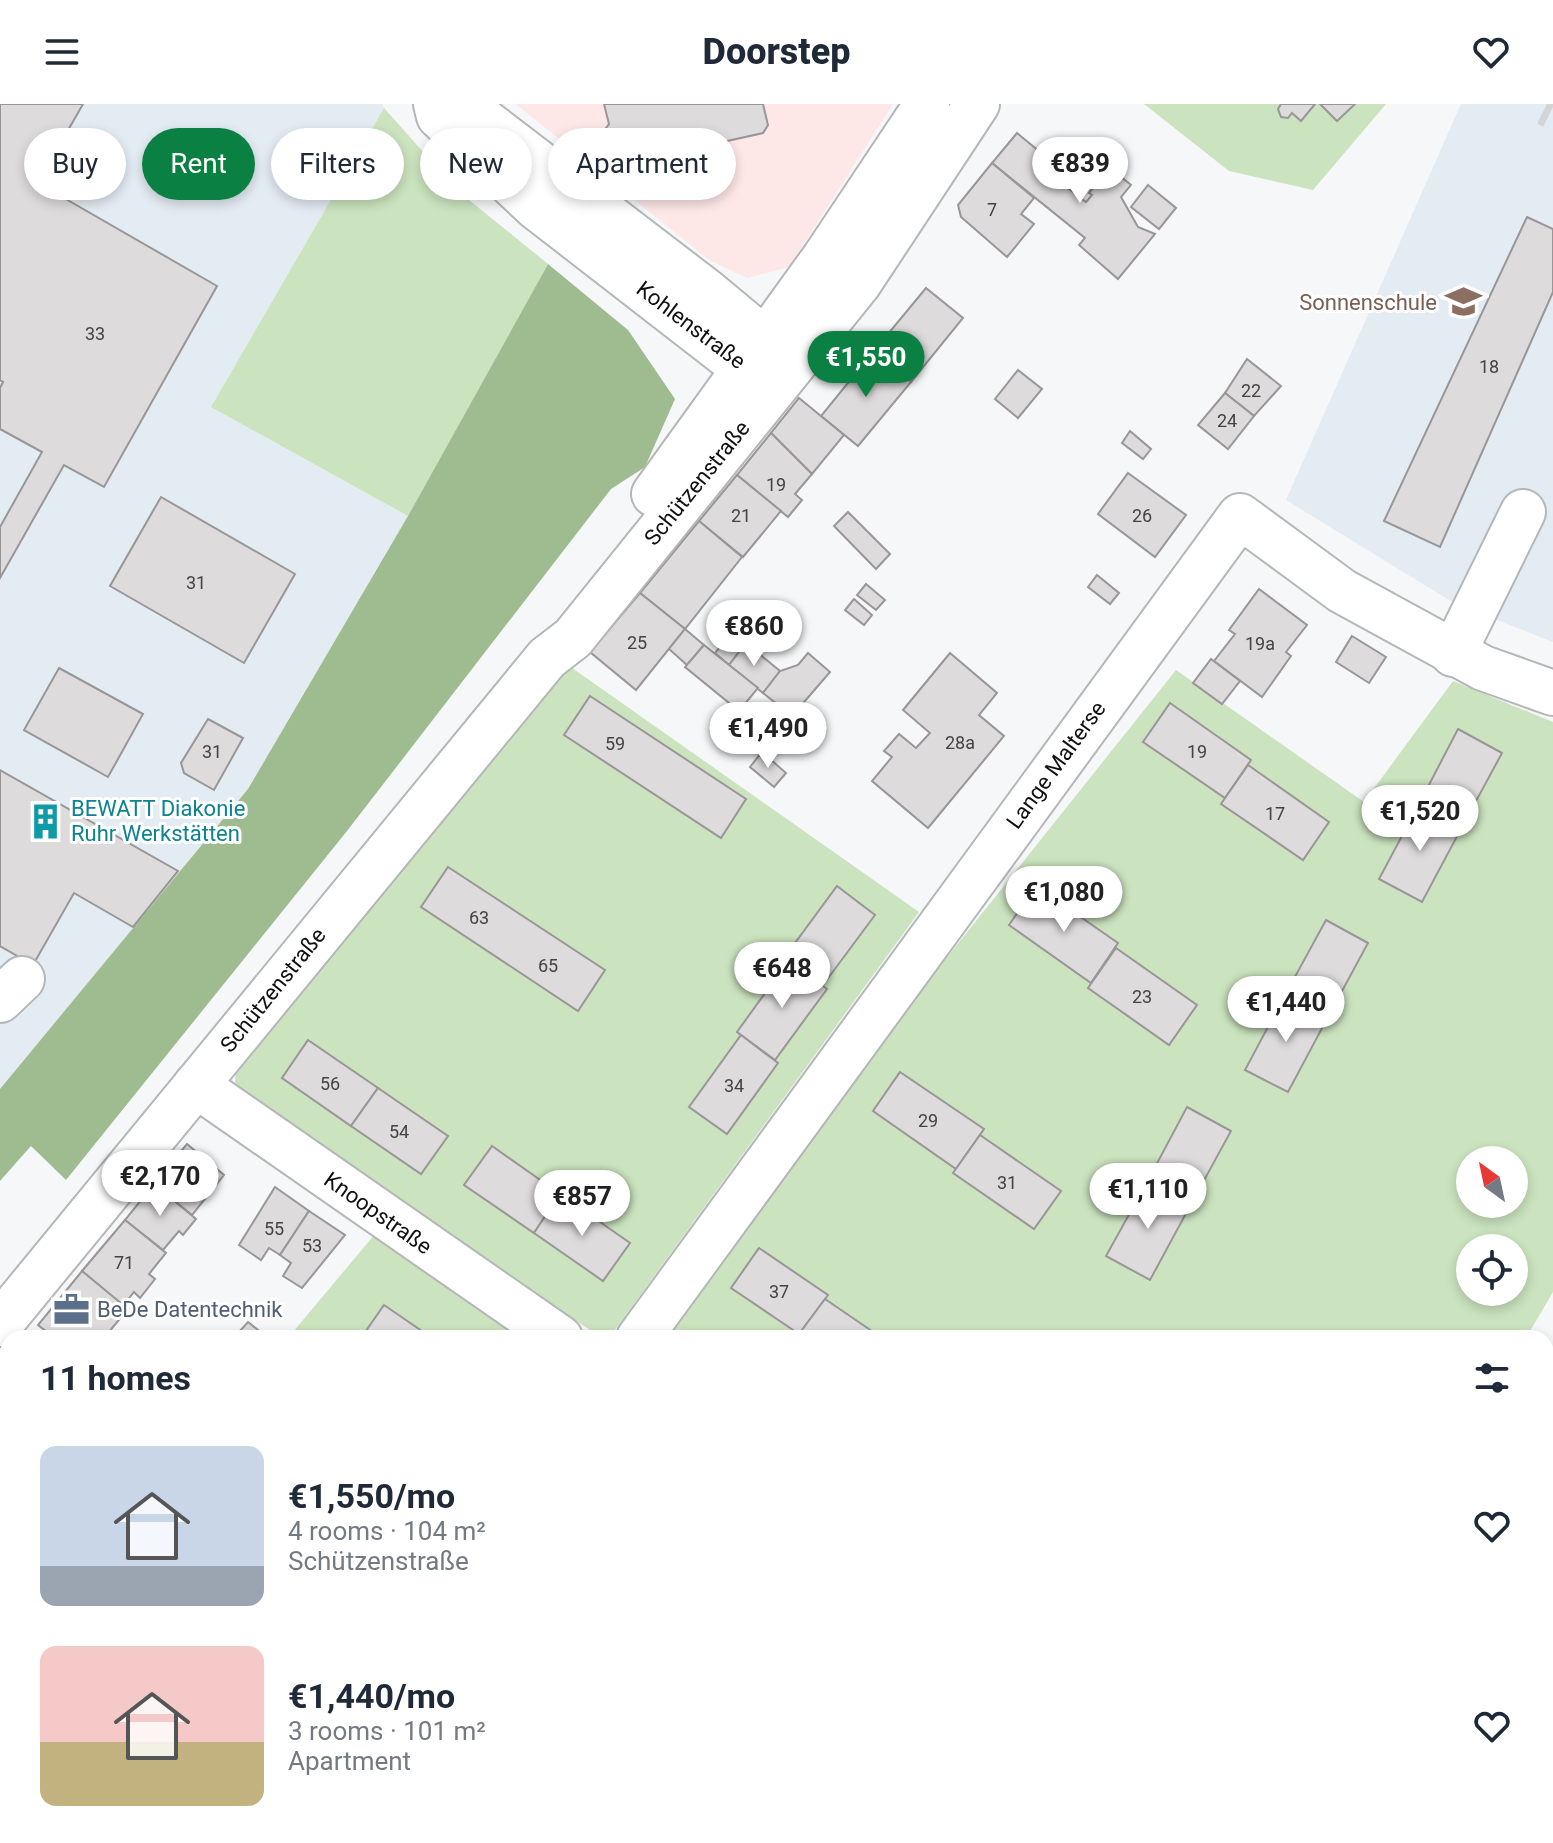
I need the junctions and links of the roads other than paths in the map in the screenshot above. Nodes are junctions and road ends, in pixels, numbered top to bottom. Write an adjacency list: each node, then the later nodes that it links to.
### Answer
1 (436, 104): 5 (street, Kohlenstraße)
2 (462, 104): 5 (street, Kohlenstraße)
3 (927, 104): 5 (street, Schützenstraße)
4 (977, 104): 5 (street, Schützenstraße)
5 (765, 361): 9 (street, Schützenstraße)
6 (1523, 512): 7 (street)
7 (1453, 654): 8 (street, Lange Malterse); 12 (street, Lange Malterse)
8 (1553, 693)
9 (196, 1085): 10 (street, Schützenstraße); 11 (street, Knoopstraße)
10 (0, 1324)
11 (548, 1330)
12 (645, 1330)

